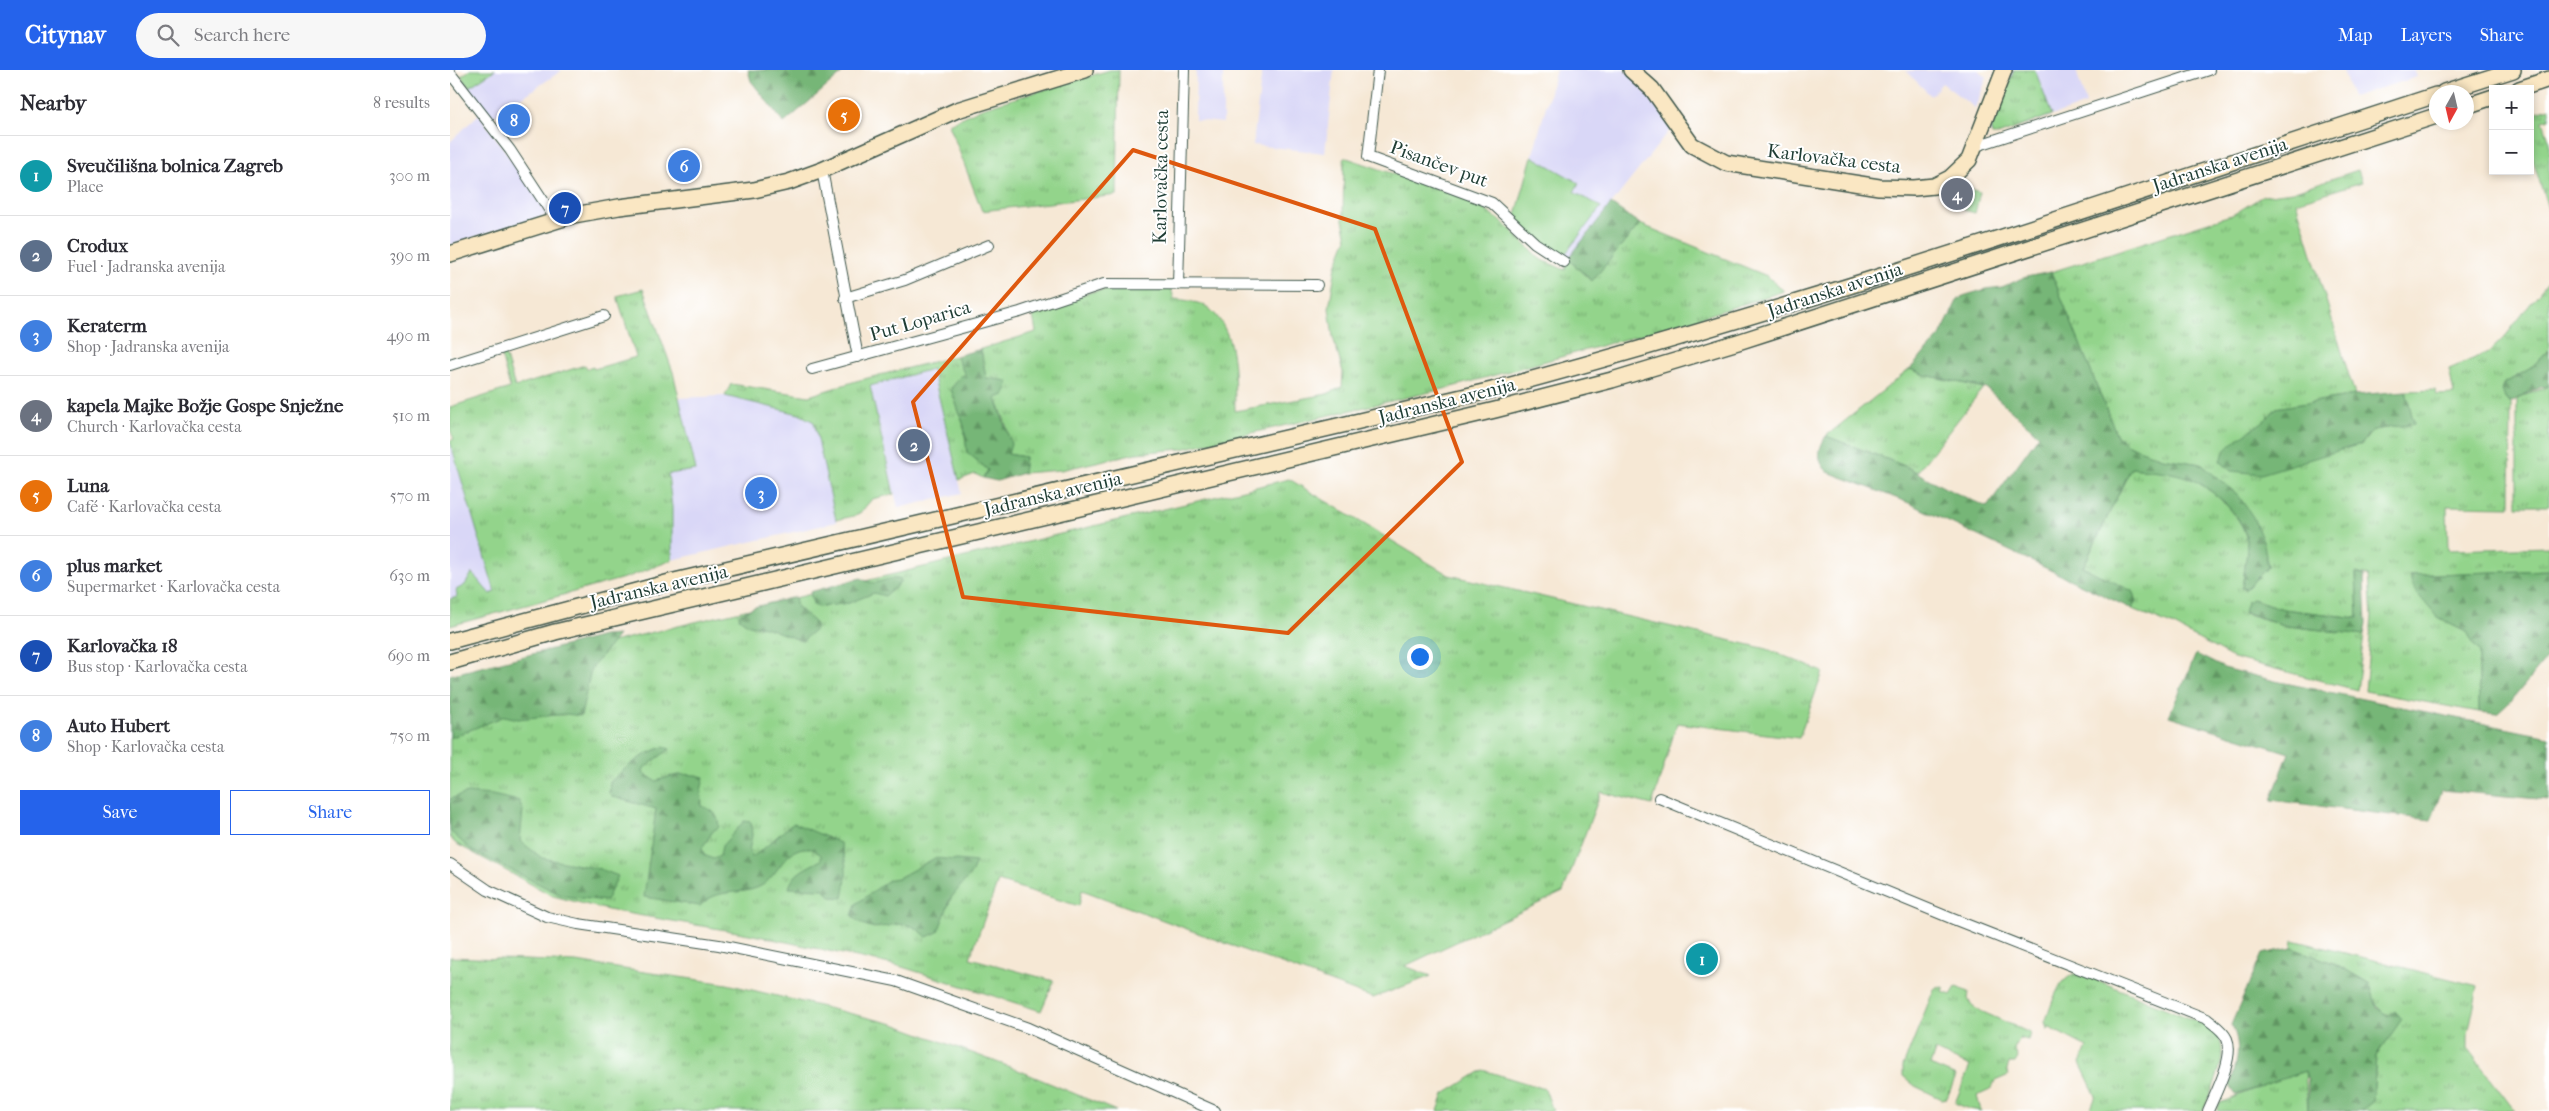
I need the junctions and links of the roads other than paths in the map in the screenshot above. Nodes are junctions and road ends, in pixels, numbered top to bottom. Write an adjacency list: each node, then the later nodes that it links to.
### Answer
1 (1085, 70): 17 (main road)
2 (1184, 70): 22 (street, Karlovačka cesta)
3 (1378, 70): 21 (street, Pisančev put)
4 (1631, 70): 16 (main road, Karlovačka cesta)
5 (2004, 70): 16 (main road, Karlovačka cesta)
6 (2210, 70): 16 (street)
7 (2513, 70): 10 (main road)
8 (450, 73): 18 (street)
9 (2549, 79): 11 (main road)
10 (2466, 85)
11 (2531, 85)
12 (2429, 97): 29 (main road, Jadranska avenija)
13 (2489, 98): 14 (main road)
14 (2474, 103)
15 (2429, 118): 30 (main road, Jadranska avenija)
16 (1976, 146)
17 (822, 170): 18 (main road); 24 (street, Put Loparica)
18 (556, 220): 20 (main road)
19 (990, 245): 24 (street)
20 (450, 254)
21 (1564, 262)
22 (1178, 285): 23 (street); 26 (street, Put Loparica)
23 (1317, 286)
24 (845, 298): 26 (street, Put Loparica)
25 (604, 316): 27 (street)
26 (858, 356): 28 (street)
27 (450, 366)
28 (812, 369)
29 (450, 641)
30 (450, 662)
31 (1659, 798): 34 (street)
32 (450, 864): 33 (street)
33 (1215, 1111)
34 (2208, 1111)

